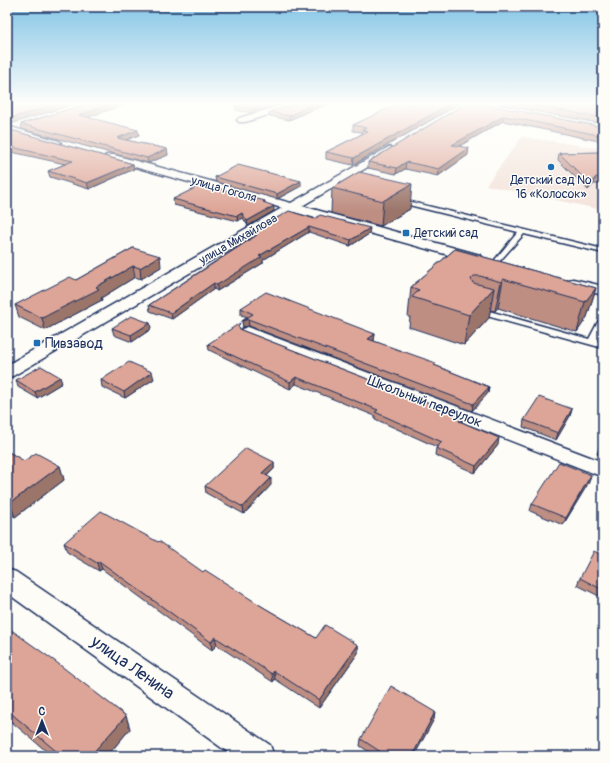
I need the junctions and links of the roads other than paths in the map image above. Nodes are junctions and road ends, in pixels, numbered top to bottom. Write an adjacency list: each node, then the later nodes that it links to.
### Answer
1 (46, 140): 3 (street)
2 (399, 144): 6 (street, улица Михайлова)
3 (69, 146)
4 (100, 155): 6 (street, улица Гоголя)
5 (389, 198): 7 (lane)
6 (292, 208): 9 (street, улица Гоголя); 18 (street, улица Михайлова)
7 (524, 232): 8 (lane); 9 (lane)
8 (603, 251)
9 (495, 263): 10 (street, улица Гоголя)
10 (511, 267)
11 (557, 279): 12 (street)
12 (603, 291)
13 (472, 309): 16 (lane)
14 (603, 320): 16 (lane)
15 (248, 332): 19 (street, Школьный переулок)
16 (592, 342): 17 (lane)
17 (603, 345)
18 (7, 372)
19 (603, 470)
20 (7, 579): 21 (street, улица Ленина)
21 (259, 756)

